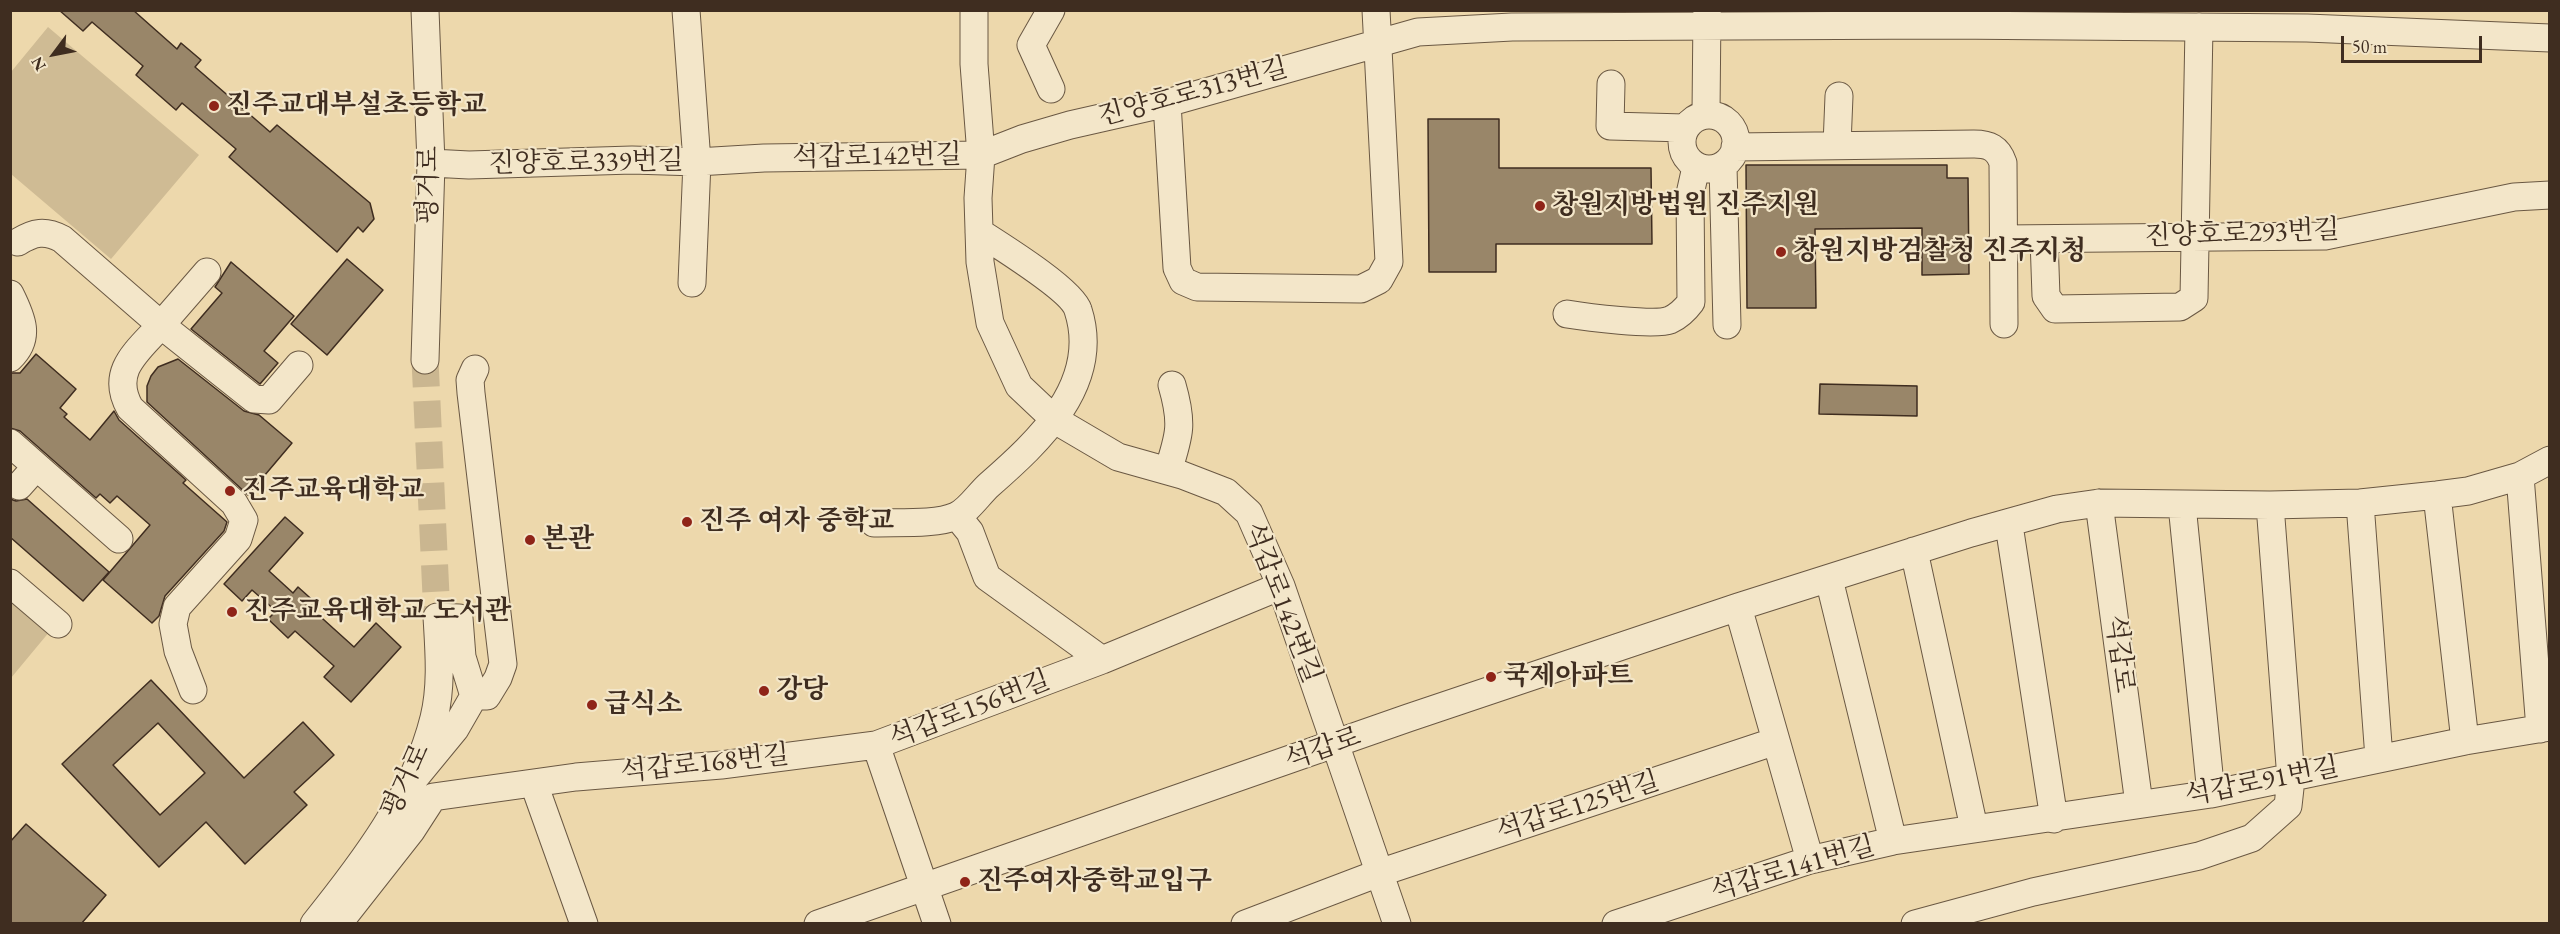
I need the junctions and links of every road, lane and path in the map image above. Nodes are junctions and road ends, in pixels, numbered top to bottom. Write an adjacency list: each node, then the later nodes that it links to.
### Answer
1 (425, 10): 23 (street, 평거로)
2 (686, 10): 22 (street, 진양호로339번길)
3 (974, 10): 20 (street)
4 (1051, 10): 15 (street)
5 (1376, 10): 13 (street)
6 (1707, 18): 7 (street); 8 (street); 18 (street)
7 (1946, 18): 11 (street)
8 (1511, 19): 13 (street, 진양호로313번길)
9 (2308, 20): 10 (street); 11 (street)
10 (2411, 22): 12 (street)
11 (2199, 27): 27 (street)
12 (2550, 38)
13 (1376, 43): 17 (street, 진양호로313번길); 17 (street)
14 (1611, 84): 18 (street)
15 (1051, 89)
16 (1839, 96): 19 (street)
17 (1167, 103): 20 (street, 진양호로313번길)
18 (1695, 121): 21 (street); 24 (street)
19 (1837, 146): 21 (street); 28 (street)
20 (981, 155): 22 (street, 석갑로142번길); 26 (street, 석갑로142번길)
21 (1729, 156): 24 (street); 37 (street)
22 (697, 162): 23 (street, 진양호로339번길); 32 (street)
23 (431, 163): 39 (street, 평거로)
24 (1696, 167): 34 (street)
25 (2550, 195): 27 (street, 진양호로293번길)
26 (979, 232): 43 (street, 석갑로142번길); 43 (street)
27 (2193, 237): 29 (street, 진양호로293번길); 29 (street)
28 (2003, 239): 29 (street, 진양호로293번길); 35 (street)
29 (2044, 239)
30 (13, 243): 36 (street)
31 (207, 272): 36 (street)
32 (692, 283)
33 (10, 294): 38 (street)
34 (1567, 314)
35 (2004, 324)
36 (161, 325): 40 (street); 64 (street)
37 (1727, 325)
38 (10, 358)
39 (425, 360)
40 (299, 365)
41 (475, 369): 65 (street)
42 (1172, 385): 46 (street)
43 (1055, 420): 46 (street, 석갑로142번길); 53 (street)
44 (10, 442): 56 (street)
45 (2550, 460): 47 (street, 석갑로)
46 (1168, 471): 60 (street, 석갑로142번길)
47 (2520, 476): 48 (street, 석갑로); 66 (street)
48 (2438, 495): 49 (street, 석갑로); 68 (street)
49 (2360, 502): 52 (street, 석갑로); 71 (street)
50 (2099, 503): 51 (street, 석갑로); 55 (street, 석갑로); 77 (street, 석갑로)
51 (2182, 505): 52 (street, 석갑로); 75 (street)
52 (2270, 505): 72 (street)
53 (957, 516): 54 (street); 63 (street, 석갑로156번길)
54 (874, 523)
55 (2009, 525): 57 (street, 석갑로); 78 (street)
56 (119, 538)
57 (1914, 551): 58 (street, 석갑로); 79 (street)
58 (1829, 579): 61 (street, 석갑로); 80 (street)
59 (10, 583): 62 (street)
60 (1281, 586): 63 (street, 석갑로156번길); 70 (street, 석갑로142번길)
61 (1738, 608): 67 (street); 70 (street, 석갑로)
62 (58, 624)
63 (1102, 660): 69 (street, 석갑로156번길)
64 (193, 690)
65 (474, 696): 74 (street); 74 (street, 평거로)
66 (2545, 728): 68 (street, 석갑로91번길)
67 (1776, 741): 81 (street); 82 (street, 석갑로125번길)
68 (2465, 741): 71 (street, 석갑로91번길)
69 (876, 745): 73 (street, 석갑로168번길); 83 (street, 석갑로156번길)
70 (1334, 745): 82 (street); 83 (street, 석갑로)
71 (2379, 758): 72 (street, 석갑로91번길)
72 (2291, 779): 75 (street, 석갑로91번길); 92 (street)
73 (534, 784): 76 (street, 석갑로168번길); 86 (street)
74 (409, 785): 84 (street, 평거로)
75 (2211, 794): 77 (street, 석갑로91번길)
76 (433, 797): 85 (street, 평거로)
77 (2139, 804): 78 (street, 석갑로91번길)
78 (2054, 819): 79 (street, 석갑로91번길)
79 (1974, 828): 80 (street, 석갑로141번길)
80 (1893, 841): 81 (street, 석갑로141번길)
81 (1810, 860): 91 (street, 석갑로141번길)
82 (1379, 873): 89 (street); 90 (street)
83 (925, 886): 87 (street, 석갑로); 88 (street, 석갑로156번길)
84 (314, 924)
85 (333, 924)
86 (584, 924)
87 (818, 924)
88 (937, 924)
89 (1245, 924)
90 (1397, 924)
91 (1616, 924)
92 (1915, 924)

